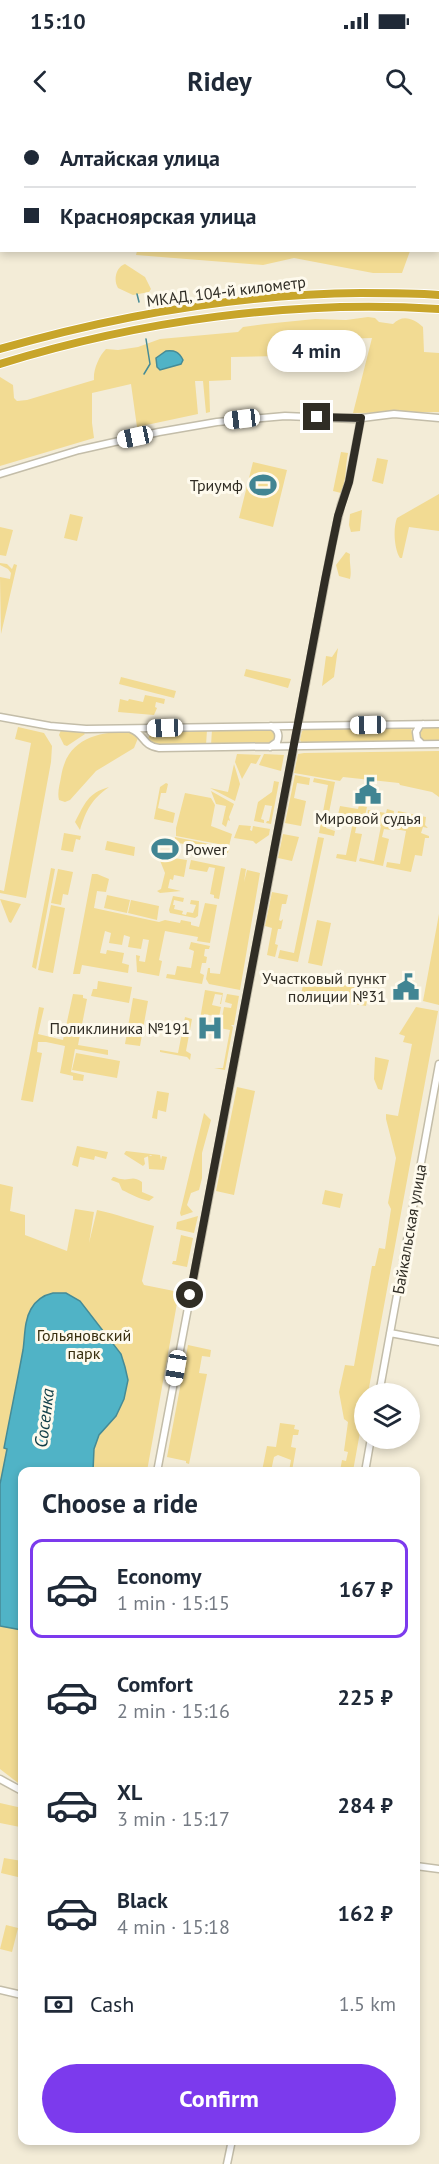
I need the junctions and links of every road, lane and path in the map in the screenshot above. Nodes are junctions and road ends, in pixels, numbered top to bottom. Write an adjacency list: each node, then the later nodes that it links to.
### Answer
1 (439, 295): 3 (highway, МКАД, 104-й километр)
2 (439, 309): 4 (highway, МКАД, 104-й километр)
3 (0, 349)
4 (0, 364)
5 (361, 418): 6 (street); 7 (street); 12 (street)
6 (439, 418)
7 (0, 474)
8 (0, 717): 14 (street)
9 (423, 724): 10 (street); 12 (street); 17 (street)
10 (439, 724)
11 (270, 726): 12 (street); 13 (street); 18 (street)
12 (298, 726): 19 (street)
13 (153, 728): 14 (street); 15 (street)
14 (131, 729): 15 (street)
15 (144, 741): 18 (street)
16 (439, 744): 17 (street)
17 (424, 745): 19 (street)
18 (269, 747): 19 (street)
19 (294, 747): 25 (street)
20 (439, 1064): 21 (street, Байкальская улица)
21 (390, 1333): 22 (street); 23 (street, Байкальская улица)
22 (439, 1342)
23 (381, 1383)
24 (369, 1449): 26 (street)
25 (158, 1467)
26 (366, 1467)
27 (0, 1779): 28 (street)
28 (18, 1789)
29 (420, 1867): 30 (street)
30 (439, 1869)
31 (0, 1990): 32 (street)
32 (18, 1994)
33 (231, 2145): 34 (street)
34 (227, 2164)

